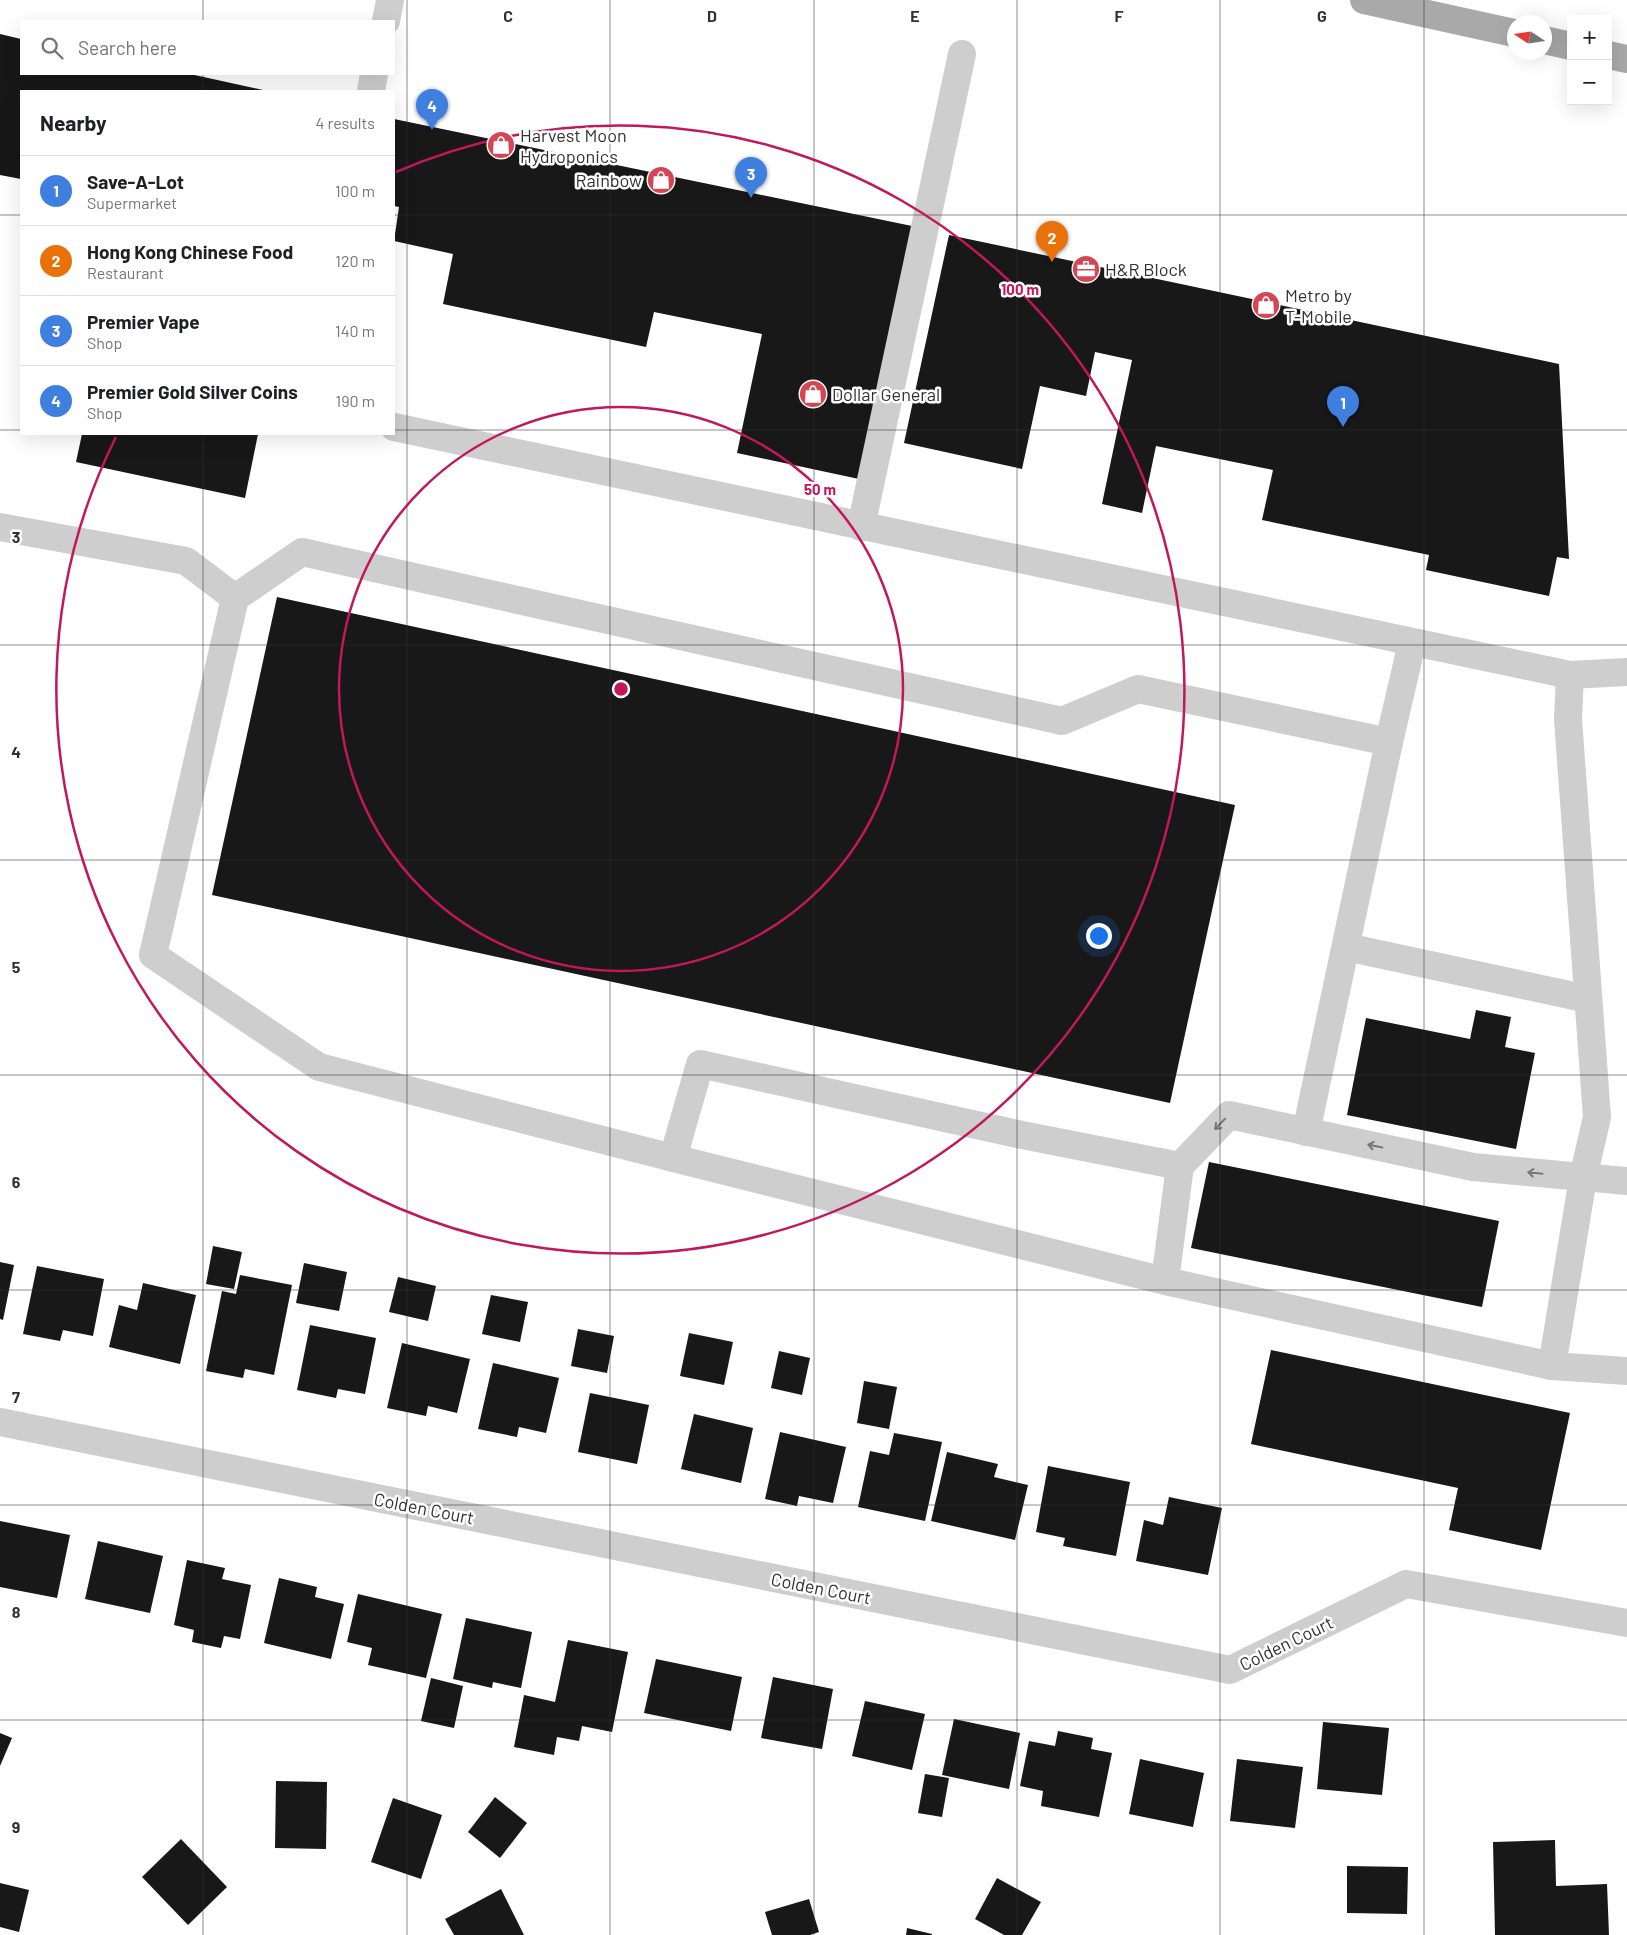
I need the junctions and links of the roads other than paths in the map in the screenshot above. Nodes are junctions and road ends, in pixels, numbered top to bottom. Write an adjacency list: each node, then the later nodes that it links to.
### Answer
1 (390, 0): 4 (street)
2 (1364, 0): 3 (main road)
3 (1412, 5): 5 (main road)
4 (386, 20)
5 (1507, 32)
6 (1552, 42): 7 (main road)
7 (1567, 45)
8 (962, 54): 15 (street)
9 (1612, 56): 10 (main road)
10 (1627, 59)
11 (374, 75): 12 (street)
12 (371, 90)
13 (395, 428): 15 (street)
14 (0, 526): 16 (street)
15 (862, 526): 17 (street)
16 (235, 598): 20 (street); 24 (street)
17 (1412, 642): 19 (street); 20 (street)
18 (1627, 672): 19 (street)
19 (1570, 675): 22 (street)
20 (1389, 742): 21 (street)
21 (1346, 946): 22 (street); 23 (street)
22 (1588, 999): 26 (street)
23 (1306, 1132): 25 (street, one-way to 25); 26 (street, one-way to 23)
24 (673, 1158): 25 (street); 28 (street)
25 (1180, 1166): 28 (street)
26 (1583, 1178): 27 (street); 29 (street)
27 (1627, 1181)
28 (1165, 1281): 29 (street)
29 (1552, 1366): 30 (street)
30 (1627, 1371)
31 (0, 1422): 32 (street, Colden Court)
32 (1627, 1623)

